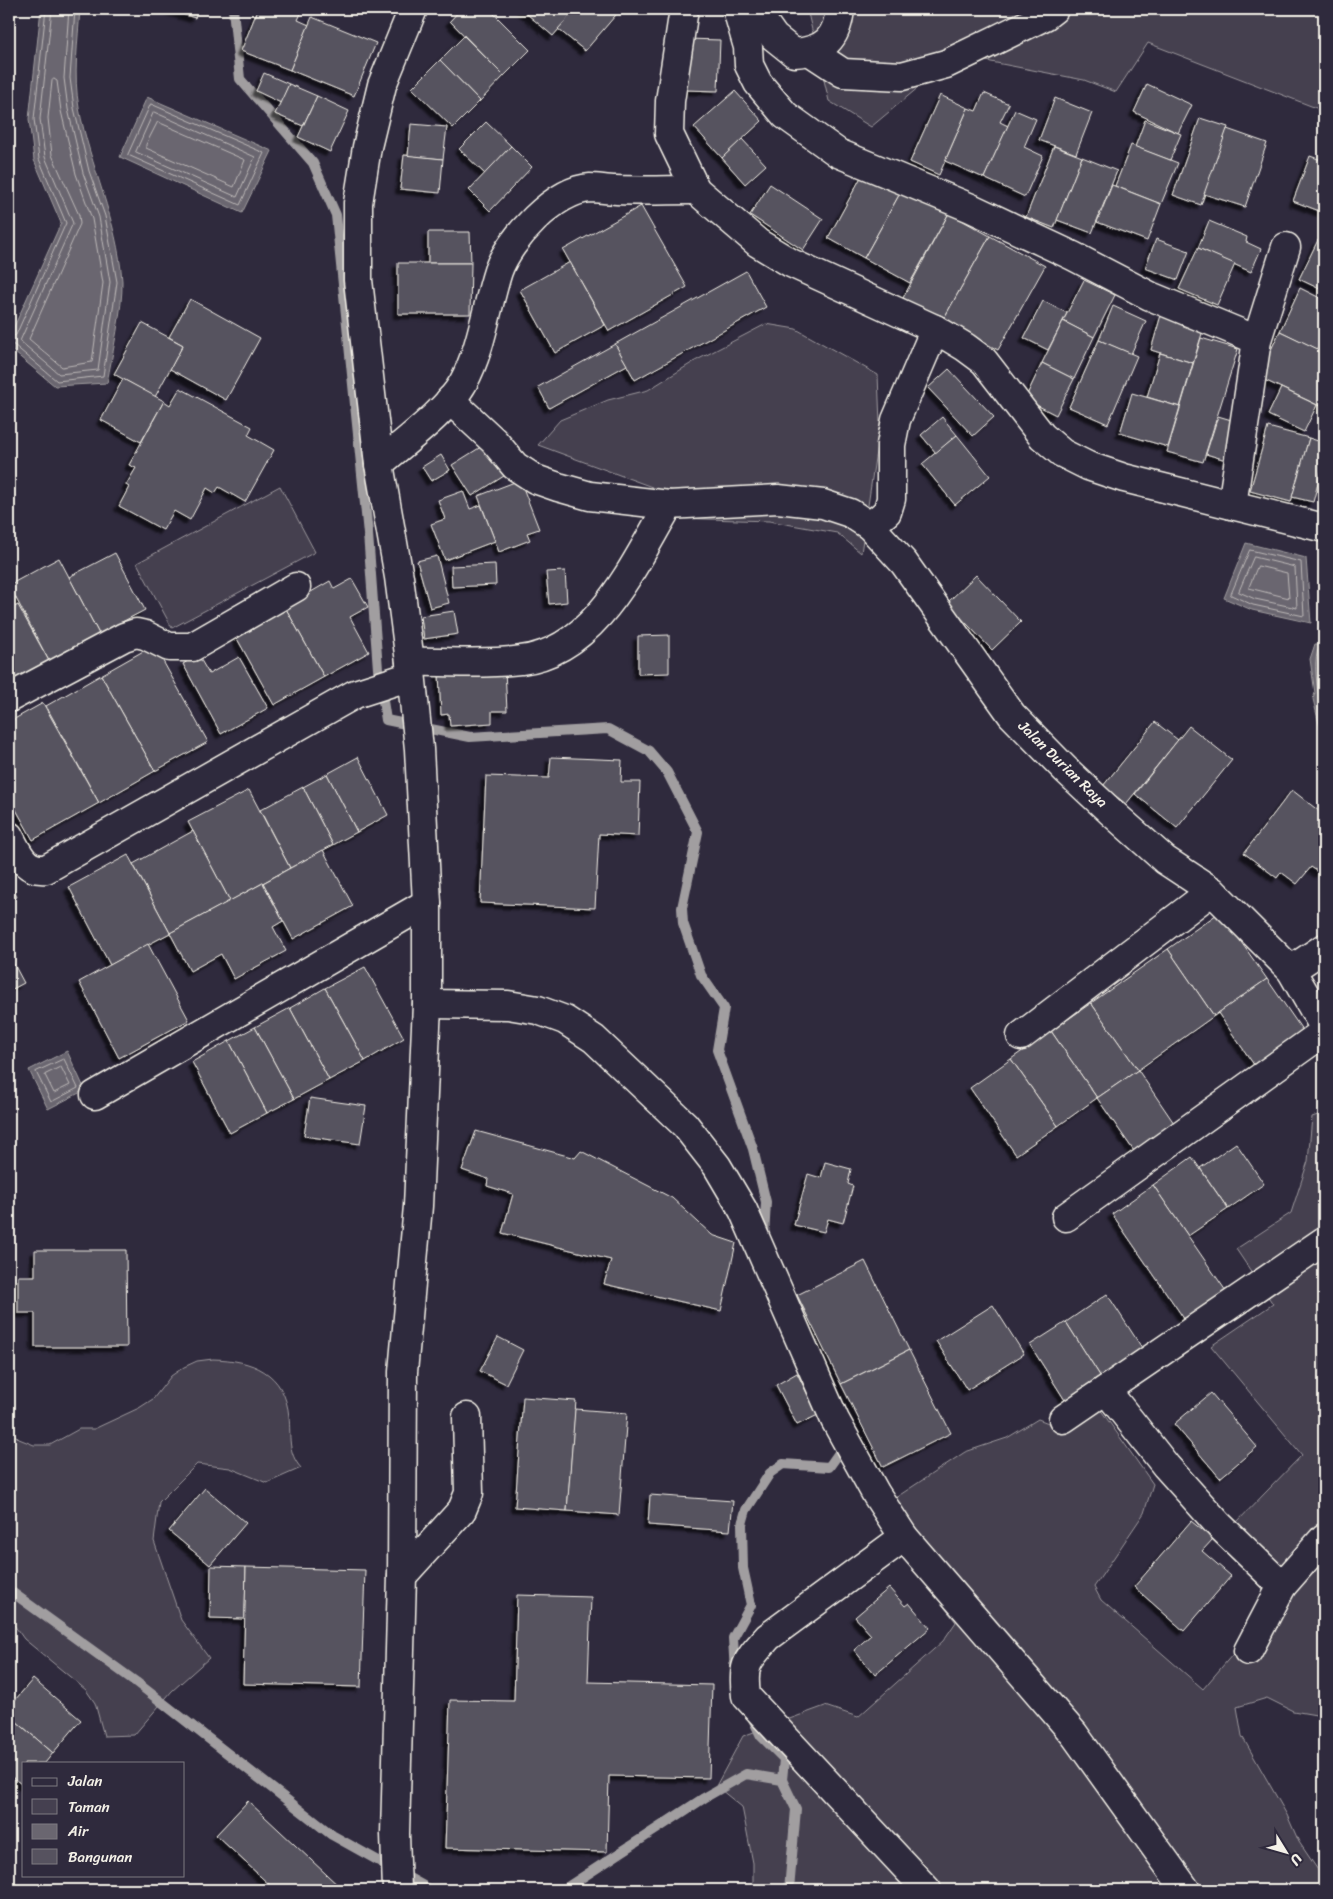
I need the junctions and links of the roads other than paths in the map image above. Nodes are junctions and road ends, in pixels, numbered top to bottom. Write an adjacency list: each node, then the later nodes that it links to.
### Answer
1 (413, 9): 13 (street)
2 (684, 9): 8 (street)
3 (737, 9): 11 (street)
4 (754, 9): 7 (street)
5 (840, 9): 7 (street)
6 (1054, 9): 7 (street)
7 (811, 52)
8 (696, 190): 10 (street); 12 (street)
9 (1286, 247): 11 (street)
10 (935, 329): 14 (street); 16 (street)
11 (1257, 340): 14 (street)
12 (450, 400): 13 (street); 15 (street, Jalan Durian Raya)
13 (379, 464): 19 (street)
14 (1232, 505): 17 (street)
15 (669, 506): 16 (street, Jalan Durian Raya); 19 (street)
16 (870, 526): 22 (street, Jalan Durian Raya)
17 (1324, 528)
18 (296, 588): 20 (street)
19 (403, 673): 21 (street); 23 (street)
20 (9, 698)
21 (9, 836)
22 (1212, 891): 25 (street, Jalan Durian Raya); 29 (street)
23 (428, 903): 26 (street); 30 (street)
24 (1324, 948): 25 (street)
25 (1291, 970): 27 (street, Jalan Durian Raya)
26 (426, 1004): 36 (street); 38 (street)
27 (1324, 1027)
28 (1324, 1032): 31 (street)
29 (1021, 1036)
30 (95, 1095)
31 (1066, 1217)
32 (1324, 1241): 33 (street)
33 (1106, 1390): 35 (street); 39 (street)
34 (467, 1417): 38 (street)
35 (1063, 1419)
36 (904, 1537): 42 (street); 43 (street)
37 (1324, 1538): 39 (street)
38 (402, 1576): 41 (street)
39 (1282, 1586): 40 (street)
40 (1248, 1651)
41 (396, 1890)
42 (927, 1890)
43 (1186, 1890)

